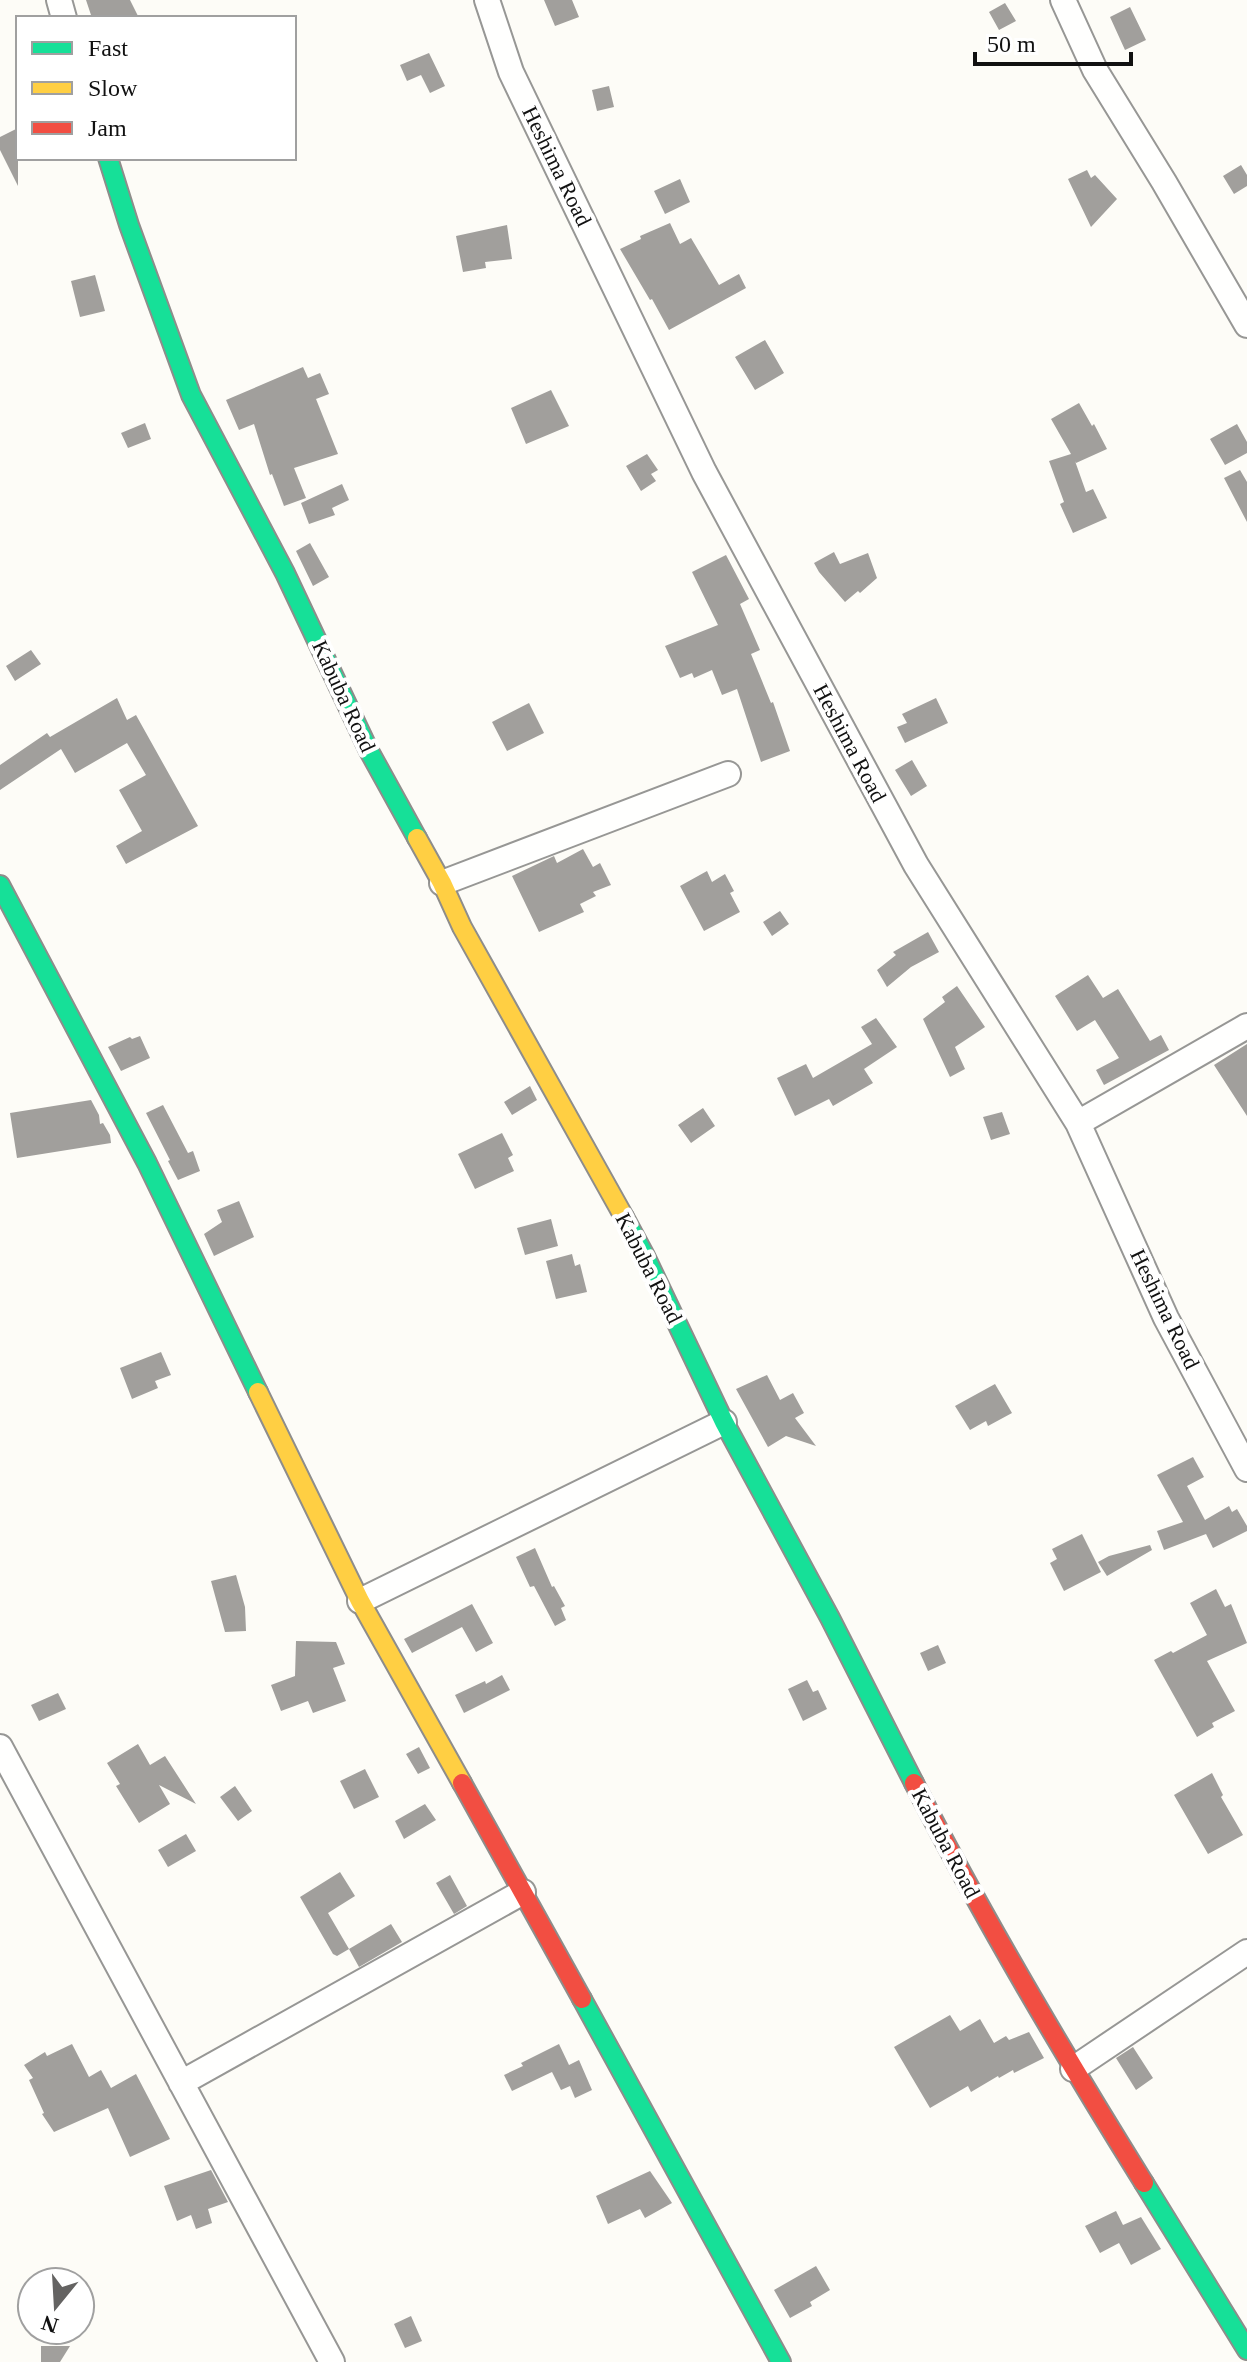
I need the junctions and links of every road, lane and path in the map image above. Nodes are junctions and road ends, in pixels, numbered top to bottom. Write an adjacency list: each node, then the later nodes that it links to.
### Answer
1 (487, 0): 9 (street, Heshima Road)
2 (1063, 0): 4 (street)
3 (109, 160): 6 (street, Kabuba Road)
4 (1247, 325)
5 (728, 774): 6 (street)
6 (442, 883): 10 (street, Kabuba Road)
7 (0, 885): 12 (street)
8 (1247, 1026): 9 (street)
9 (1078, 1123): 11 (street, Heshima Road)
10 (724, 1422): 12 (street); 16 (street, Kabuba Road)
11 (1247, 1469)
12 (360, 1601): 14 (street)
13 (0, 1747): 17 (street)
14 (523, 1892): 17 (street); 20 (street)
15 (1247, 1952): 16 (street)
16 (1073, 2069): 18 (street, Kabuba Road)
17 (181, 2083): 19 (street)
18 (1247, 2350)
19 (332, 2362)
20 (781, 2362)

